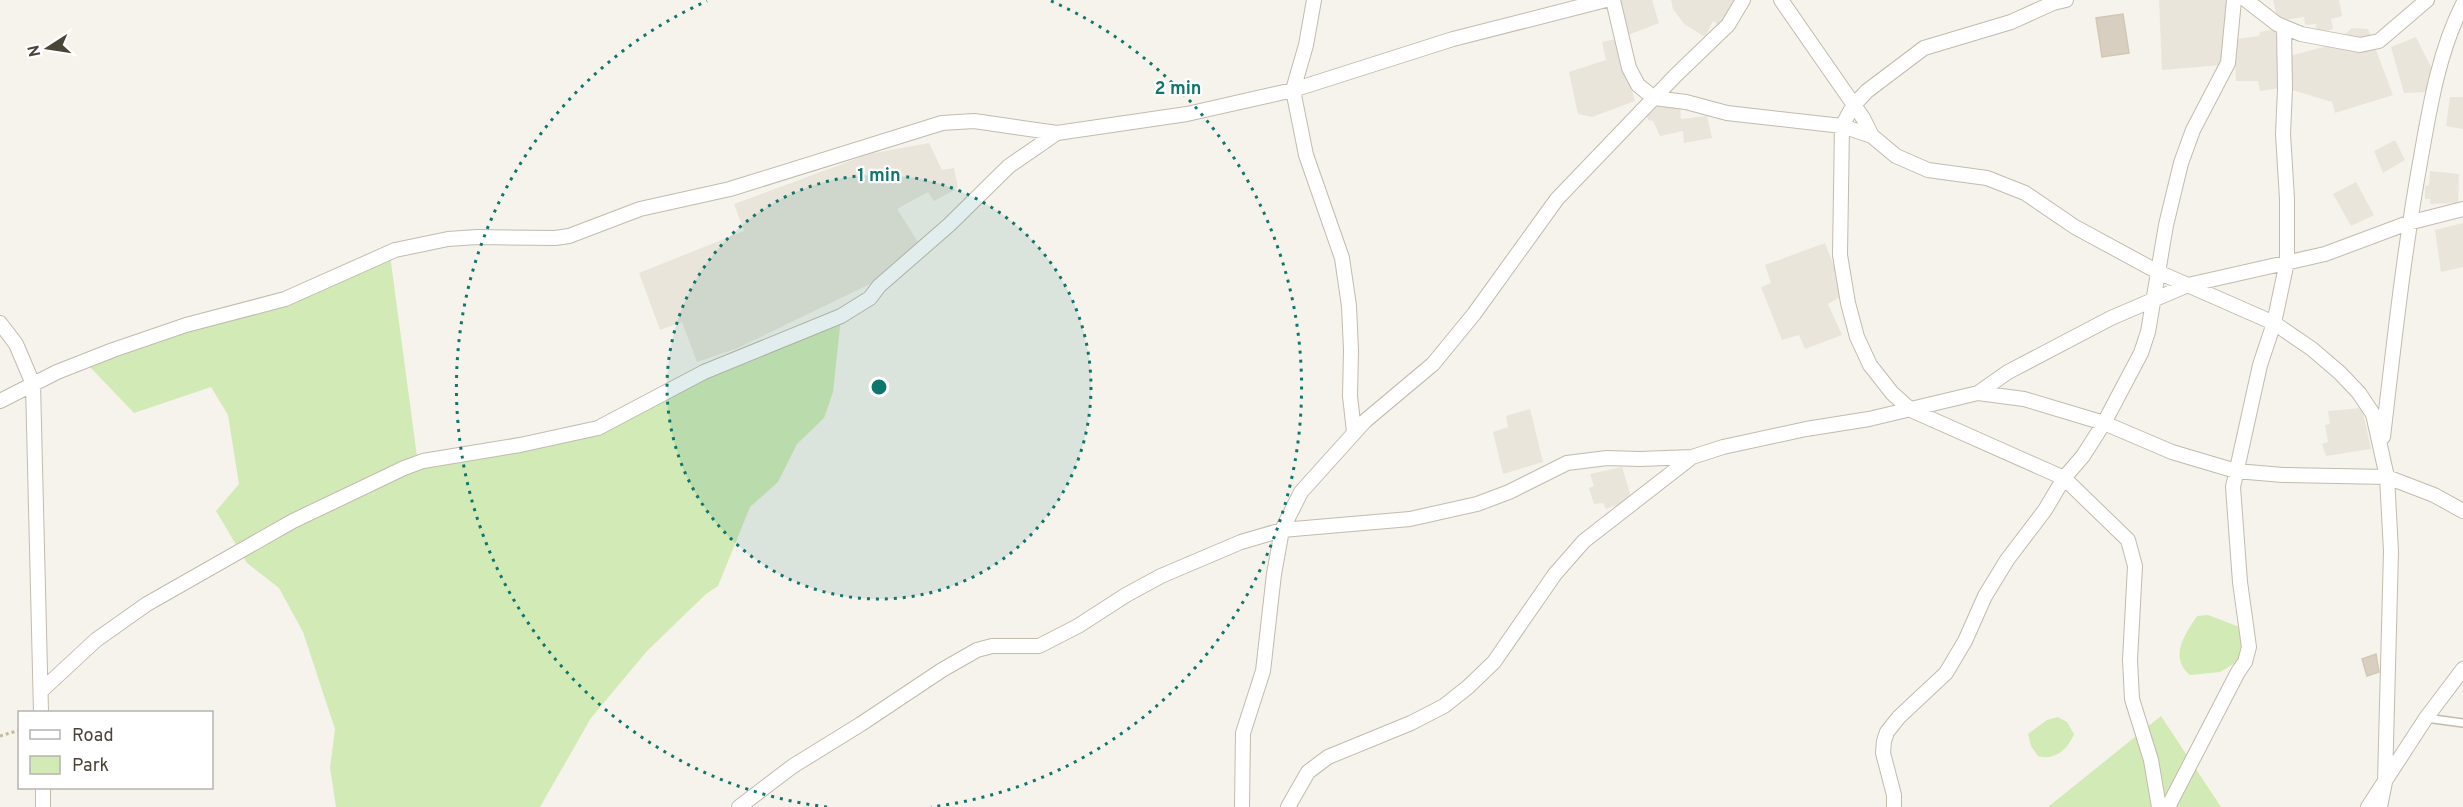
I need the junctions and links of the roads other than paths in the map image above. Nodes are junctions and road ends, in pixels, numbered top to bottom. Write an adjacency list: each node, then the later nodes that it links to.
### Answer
1 (1314, 0): 12 (street)
2 (1606, 0): 12 (street)
3 (1613, 0): 13 (street)
4 (1743, 0): 13 (street)
5 (1781, 0): 14 (street)
6 (2066, 0): 14 (street)
7 (2234, 0): 21 (street)
8 (2246, 0): 11 (street)
9 (2427, 0): 11 (street)
10 (2463, 4): 19 (street)
11 (2284, 27): 20 (street)
12 (1293, 90): 16 (street); 31 (street)
13 (1654, 98): 15 (street); 31 (street)
14 (1853, 106): 15 (street); 17 (street)
15 (1842, 126): 17 (street); 29 (street)
16 (1057, 133): 26 (street); 40 (street)
17 (1872, 136): 21 (street)
18 (2463, 209): 19 (street)
19 (2408, 223): 20 (street); 32 (street)
20 (2287, 262): 22 (street); 25 (street)
21 (2158, 272): 22 (street); 23 (street)
22 (2188, 285): 23 (street); 25 (street)
23 (2154, 298): 27 (street); 30 (street)
24 (0, 323): 26 (street)
25 (2274, 323): 32 (street); 34 (street)
26 (33, 384): 28 (street); 40 (street)
27 (1978, 393): 29 (street); 30 (street)
28 (0, 401)
29 (1911, 410): 33 (street); 36 (street)
30 (2104, 423): 34 (street); 36 (street)
31 (1354, 432): 38 (street)
32 (2382, 448): 35 (street)
33 (1692, 457): 38 (street); 49 (street)
34 (2236, 471): 35 (street); 52 (street)
35 (2387, 477): 37 (street); 44 (street)
36 (2064, 478): 50 (street); 51 (street)
37 (2463, 511)
38 (1282, 530): 47 (street); 48 (street)
39 (2463, 669): 42 (street)
40 (41, 690): 41 (street)
41 (41, 711)
42 (2426, 718): 43 (lane); 44 (street)
43 (2463, 723)
44 (2385, 782): 53 (street); 54 (street)
45 (43, 789): 46 (street)
46 (44, 807)
47 (739, 807)
48 (1242, 807)
49 (1288, 807)
50 (1894, 807)
51 (2159, 807)
52 (2168, 807)
53 (2368, 807)
54 (2380, 807)

